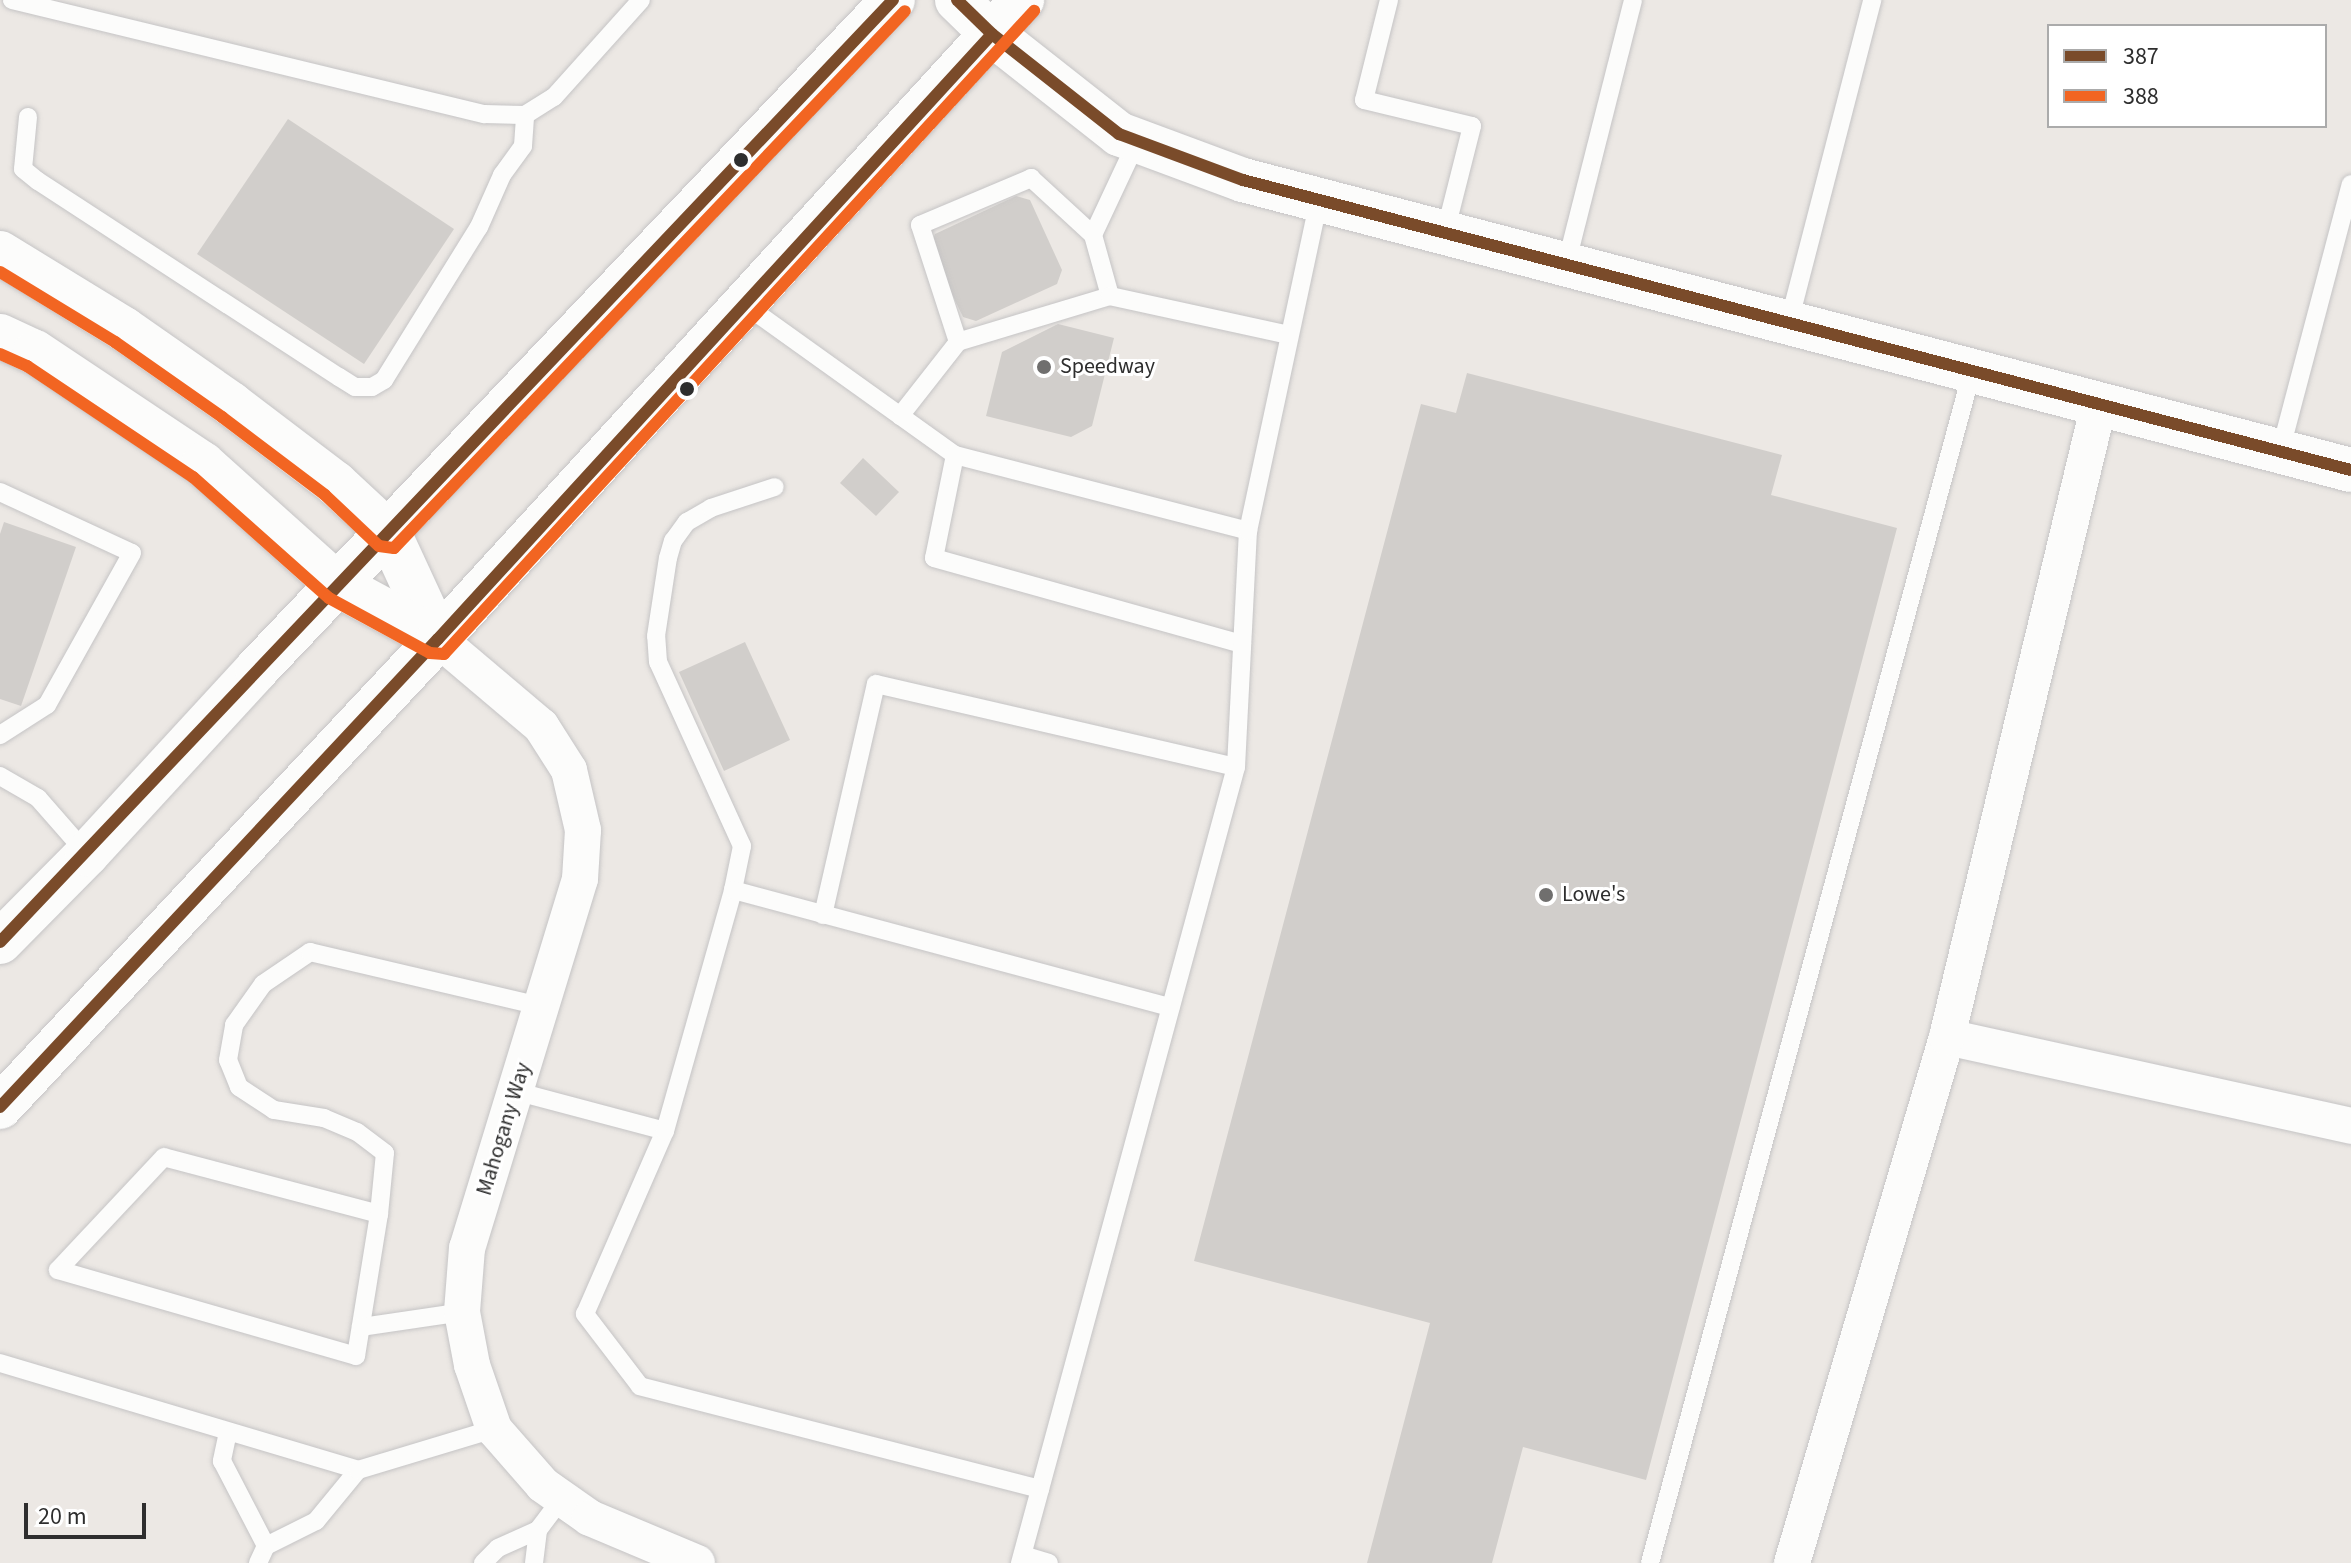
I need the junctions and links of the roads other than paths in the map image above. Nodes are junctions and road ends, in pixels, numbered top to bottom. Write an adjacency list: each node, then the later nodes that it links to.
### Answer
1 (12, 0): 10 (lane)
2 (641, 0): 10 (lane)
3 (893, 0): 34 (main road)
4 (957, 0): 9 (main road)
5 (1022, 0): 9 (main road)
6 (1389, 0): 15 (lane)
7 (1633, 0): 18 (lane)
8 (1872, 0): 21 (lane)
9 (992, 34): 12 (main road); 20 (main road)
10 (525, 115): 11 (lane)
11 (28, 117)
12 (1137, 141): 14 (main road); 16 (lane)
13 (2351, 184): 28 (lane)
14 (1319, 199): 15 (main road); 22 (lane)
15 (1445, 233): 18 (main road)
16 (1093, 235): 19 (lane); 24 (lane)
17 (0, 253): 34 (main road)
18 (1566, 265): 21 (main road)
19 (1110, 296): 22 (lane); 24 (lane)
20 (744, 304): 27 (lane); 36 (main road)
21 (1789, 322): 25 (main road)
22 (1289, 335): 33 (lane)
23 (0, 336): 35 (main road)
24 (958, 342): 27 (lane)
25 (1972, 371): 26 (main road); 69 (lane)
26 (2099, 404): 28 (main road); 47 (street)
27 (900, 416): 29 (lane)
28 (2280, 452): 30 (main road)
29 (955, 455): 33 (lane); 37 (lane)
30 (2351, 470)
31 (775, 487): 42 (lane)
32 (0, 492): 38 (lane)
33 (1248, 531): 37 (lane)
34 (389, 533): 35 (main road); 36 (main road)
35 (338, 585): 36 (main road); 41 (main road)
36 (438, 639): 45 (street, Mahogany Way); 49 (main road)
37 (1242, 644): 39 (lane)
38 (0, 735)
39 (1236, 767): 43 (lane); 46 (lane)
40 (0, 776): 41 (lane)
41 (87, 854): 44 (main road)
42 (733, 890): 43 (lane); 51 (lane)
43 (823, 915): 46 (lane)
44 (0, 942)
45 (541, 1006): 48 (street, Mahogany Way); 52 (lane)
46 (1171, 1007): 59 (lane)
47 (1947, 1037): 50 (street); 70 (street)
48 (515, 1091): 51 (lane); 53 (street, Mahogany Way)
49 (0, 1107)
50 (2351, 1126)
51 (665, 1131): 59 (lane)
52 (379, 1214): 54 (lane); 54 (lane)
53 (462, 1312): 54 (lane); 56 (street, Mahogany Way)
54 (361, 1327)
55 (0, 1363): 57 (lane)
56 (494, 1429): 58 (lane); 60 (street, Mahogany Way)
57 (228, 1432): 58 (lane); 62 (lane)
58 (358, 1470): 62 (lane)
59 (1040, 1489): 64 (lane)
60 (562, 1498): 61 (lane); 63 (street, Mahogany Way)
61 (538, 1530): 65 (lane); 66 (lane)
62 (262, 1555)
63 (649, 1555): 67 (street, Mahogany Way)
64 (1021, 1559): 68 (lane)
65 (483, 1563)
66 (534, 1563)
67 (697, 1563)
68 (1049, 1563)
69 (1650, 1563)
70 (1792, 1563)

